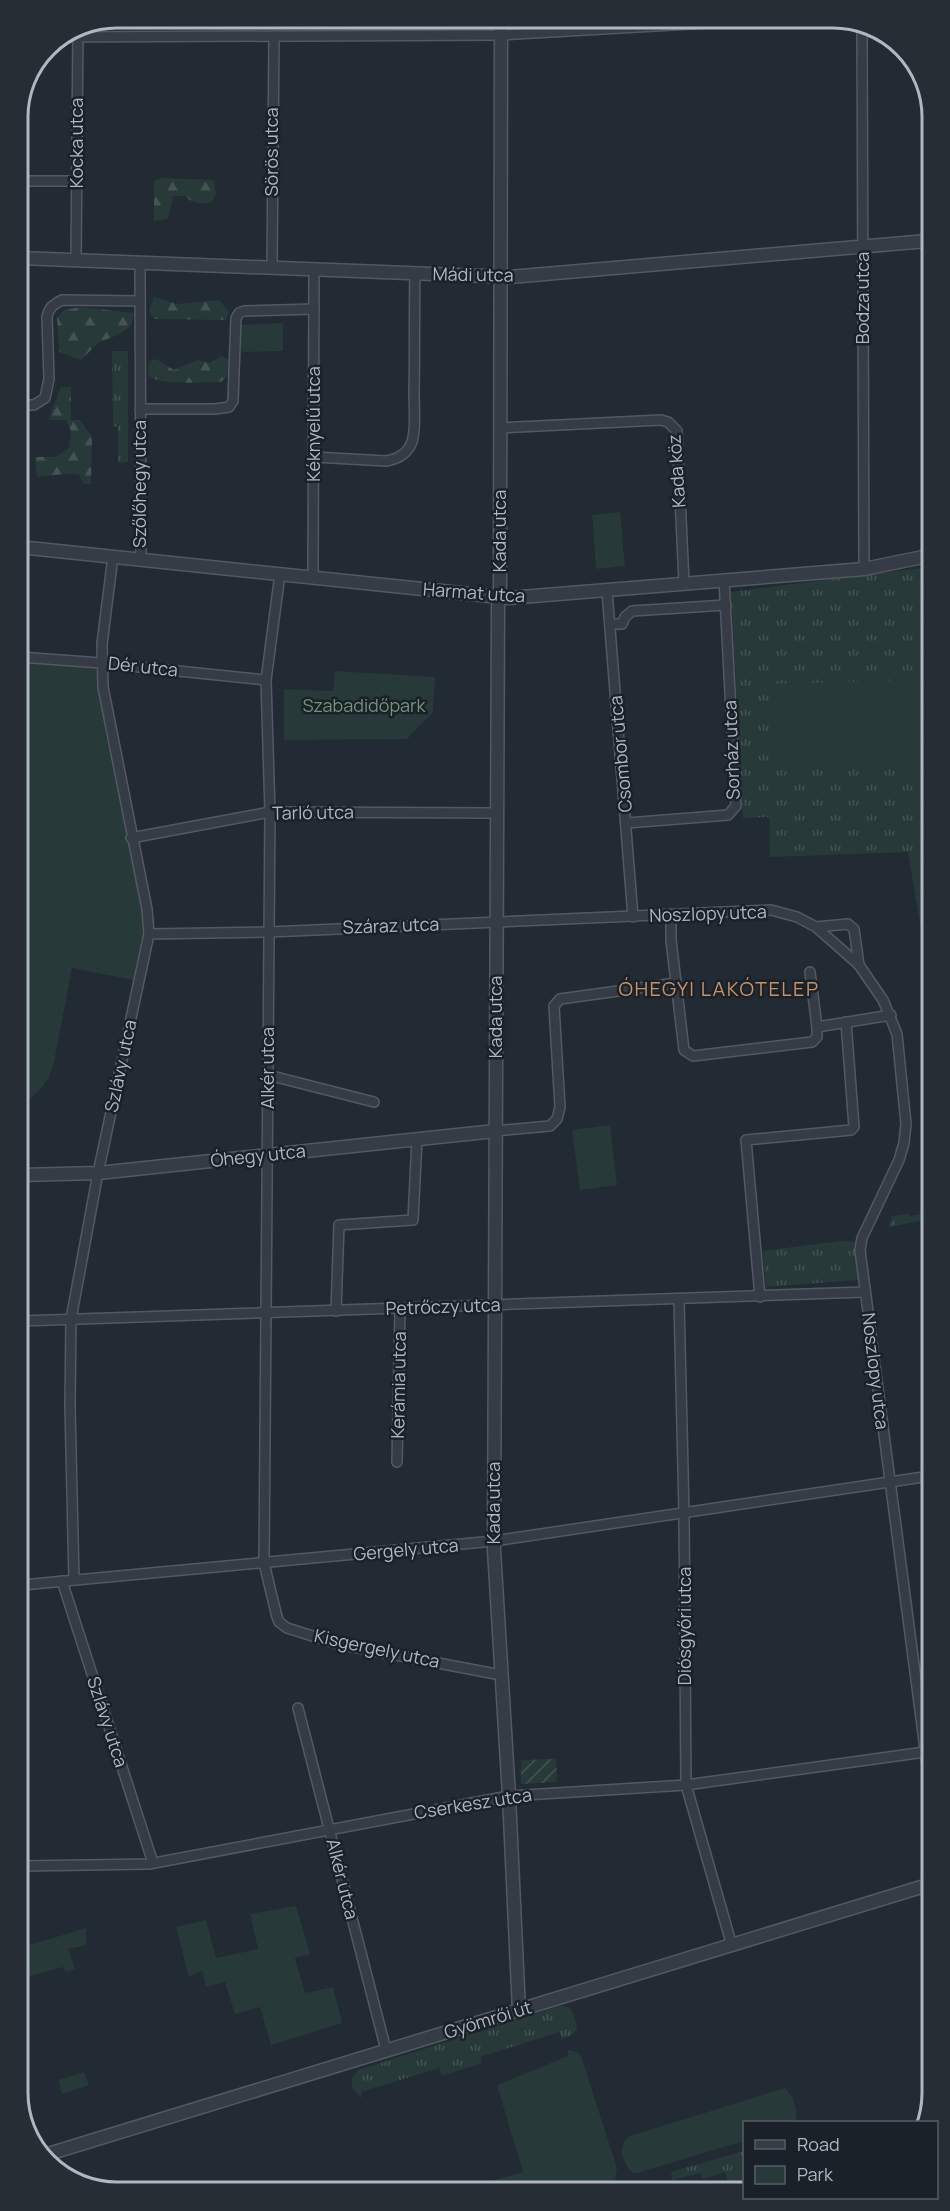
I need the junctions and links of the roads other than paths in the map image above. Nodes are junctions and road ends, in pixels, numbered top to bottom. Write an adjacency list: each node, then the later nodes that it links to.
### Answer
1 (501, 29): 5 (street, Kada utca)
2 (610, 29): 5 (street)
3 (92, 32): 6 (street)
4 (862, 33): 11 (street, Bodza utca)
5 (501, 35): 6 (street); 18 (street, Kada utca)
6 (274, 36): 15 (street, Sörös utca)
7 (78, 38): 9 (street, Kocka utca)
8 (29, 181): 9 (street)
9 (76, 181): 13 (street, Kocka utca)
10 (922, 241): 11 (street, Mádi utca)
11 (862, 247): 18 (street, Mádi utca); 29 (street, Bodza utca)
12 (29, 258): 13 (street, Mádi utca)
13 (76, 260): 14 (street, Mádi utca)
14 (140, 263): 15 (street, Mádi utca); 19 (street, Szőlőhegy utca)
15 (272, 268): 16 (street, Mádi utca)
16 (314, 270): 17 (street, Mádi utca); 20 (street, Kéknyelű utca)
17 (415, 274): 18 (street, Mádi utca); 24 (street)
18 (501, 277): 23 (street, Kada utca)
19 (140, 301): 21 (street); 22 (street, Szőlőhegy utca)
20 (314, 309): 22 (street, Szőlőhegy utca); 24 (street, Kéknyelű utca)
21 (29, 405)
22 (140, 409): 28 (street, Szőlőhegy utca)
23 (500, 428): 33 (street, Kada köz); 35 (street, Kada utca)
24 (314, 457): 31 (street, Kéknyelű utca)
25 (29, 547): 26 (street, Harmat utca)
26 (113, 556): 28 (street, Harmat utca); 39 (street, Szlávy utca)
27 (922, 557): 29 (street, Harmat utca)
28 (141, 560): 30 (street, Harmat utca)
29 (864, 569): 32 (street, Harmat utca)
30 (280, 574): 31 (street, Harmat utca); 40 (street, Alkér utca)
31 (313, 578): 35 (street, Harmat utca)
32 (724, 580): 33 (street, Harmat utca); 36 (street, Sorház utca)
33 (684, 584): 34 (street, Harmat utca)
34 (607, 591): 35 (street, Harmat utca); 37 (street, Csombor utca)
35 (499, 597): 42 (street, Kada utca)
36 (726, 605): 37 (street); 43 (street, Sorház utca)
37 (610, 624): 43 (street, Csombor utca)
38 (29, 658): 39 (street, Dér utca)
39 (101, 663): 40 (street, Dér utca); 44 (street, Szlávy utca)
40 (266, 680): 41 (street, Alkér utca)
41 (270, 812): 42 (street, Tarló utca); 44 (street, Tarló utca); 49 (street, Alkér utca)
42 (497, 813): 47 (street, Kada utca)
43 (627, 823): 46 (street, Csombor utca)
44 (131, 838): 50 (street, Szlávy utca)
45 (671, 915): 46 (street, Noszlopy utca); 48 (street, Noszlopy utca); 53 (street)
46 (633, 916): 47 (street, Száraz utca)
47 (496, 922): 49 (street, Száraz utca); 59 (street, Kada utca)
48 (816, 927): 51 (street, Noszlopy utca); 51 (street, Noszlopy utca)
49 (269, 932): 50 (street, Száraz utca); 57 (street, Alkér utca)
50 (149, 934): 62 (street, Szlávy utca)
51 (859, 965): 54 (street, Noszlopy utca)
52 (810, 972): 56 (street)
53 (676, 983): 56 (street); 59 (street)
54 (891, 1014): 55 (street); 64 (street, Noszlopy utca)
55 (846, 1023): 56 (street); 65 (street)
56 (817, 1027)
57 (268, 1075): 58 (street); 61 (street, Alkér utca)
58 (374, 1102)
59 (495, 1131): 60 (street, Óhegy utca); 67 (street, Kada utca)
60 (417, 1139): 61 (street, Óhegy utca); 69 (street)
61 (267, 1155): 62 (street, Óhegy utca); 70 (street, Alkér utca)
62 (98, 1173): 63 (street, Óhegy utca); 71 (street, Szlávy utca)
63 (28, 1175)
64 (866, 1292): 65 (street, Petrőczy utca); 75 (street, Noszlopy utca)
65 (760, 1297): 66 (street, Petrőczy utca)
66 (679, 1300): 67 (street, Petrőczy utca); 76 (street, Diósgyőri utca)
67 (495, 1305): 68 (street, Petrőczy utca); 77 (street, Kada utca)
68 (400, 1309): 69 (street, Petrőczy utca); 73 (street, Kerámia utca)
69 (336, 1311): 70 (street, Petrőczy utca)
70 (267, 1313): 71 (street, Petrőczy utca); 78 (street, Alkér utca)
71 (71, 1319): 72 (street, Petrőczy utca); 79 (street, Szlávy utca)
72 (28, 1321)
73 (397, 1462)
74 (922, 1477): 75 (street, Gergely utca)
75 (890, 1482): 76 (street, Gergely utca); 84 (street, Noszlopy utca)
76 (684, 1513): 77 (street, Gergely utca); 86 (street, Diósgyőri utca)
77 (494, 1541): 78 (street, Gergely utca); 82 (street, Kada utca)
78 (264, 1563): 79 (street, Gergely utca); 82 (street, Kisgergely utca)
79 (74, 1580): 80 (street, Gergely utca)
80 (62, 1581): 81 (street, Gergely utca); 89 (street, Szlávy utca)
81 (28, 1584)
82 (501, 1675): 87 (street, Kada utca)
83 (298, 1708): 88 (street, Alkér utca)
84 (922, 1729)
85 (922, 1752): 86 (street, Cserkesz utca)
86 (686, 1785): 87 (street, Cserkesz utca); 92 (street, Diósgyőri utca)
87 (509, 1796): 88 (street, Cserkesz utca); 93 (street, Kada utca)
88 (330, 1830): 89 (street, Cserkesz utca); 94 (street, Alkér utca)
89 (153, 1863): 90 (street, Cserkesz utca)
90 (28, 1866)
91 (922, 1887): 92 (street, Gyömrői út)
92 (732, 1946): 93 (street, Gyömrői út)
93 (519, 2011): 94 (street, Gyömrői út)
94 (386, 2050): 95 (street, Gyömrői út)
95 (53, 2154)

